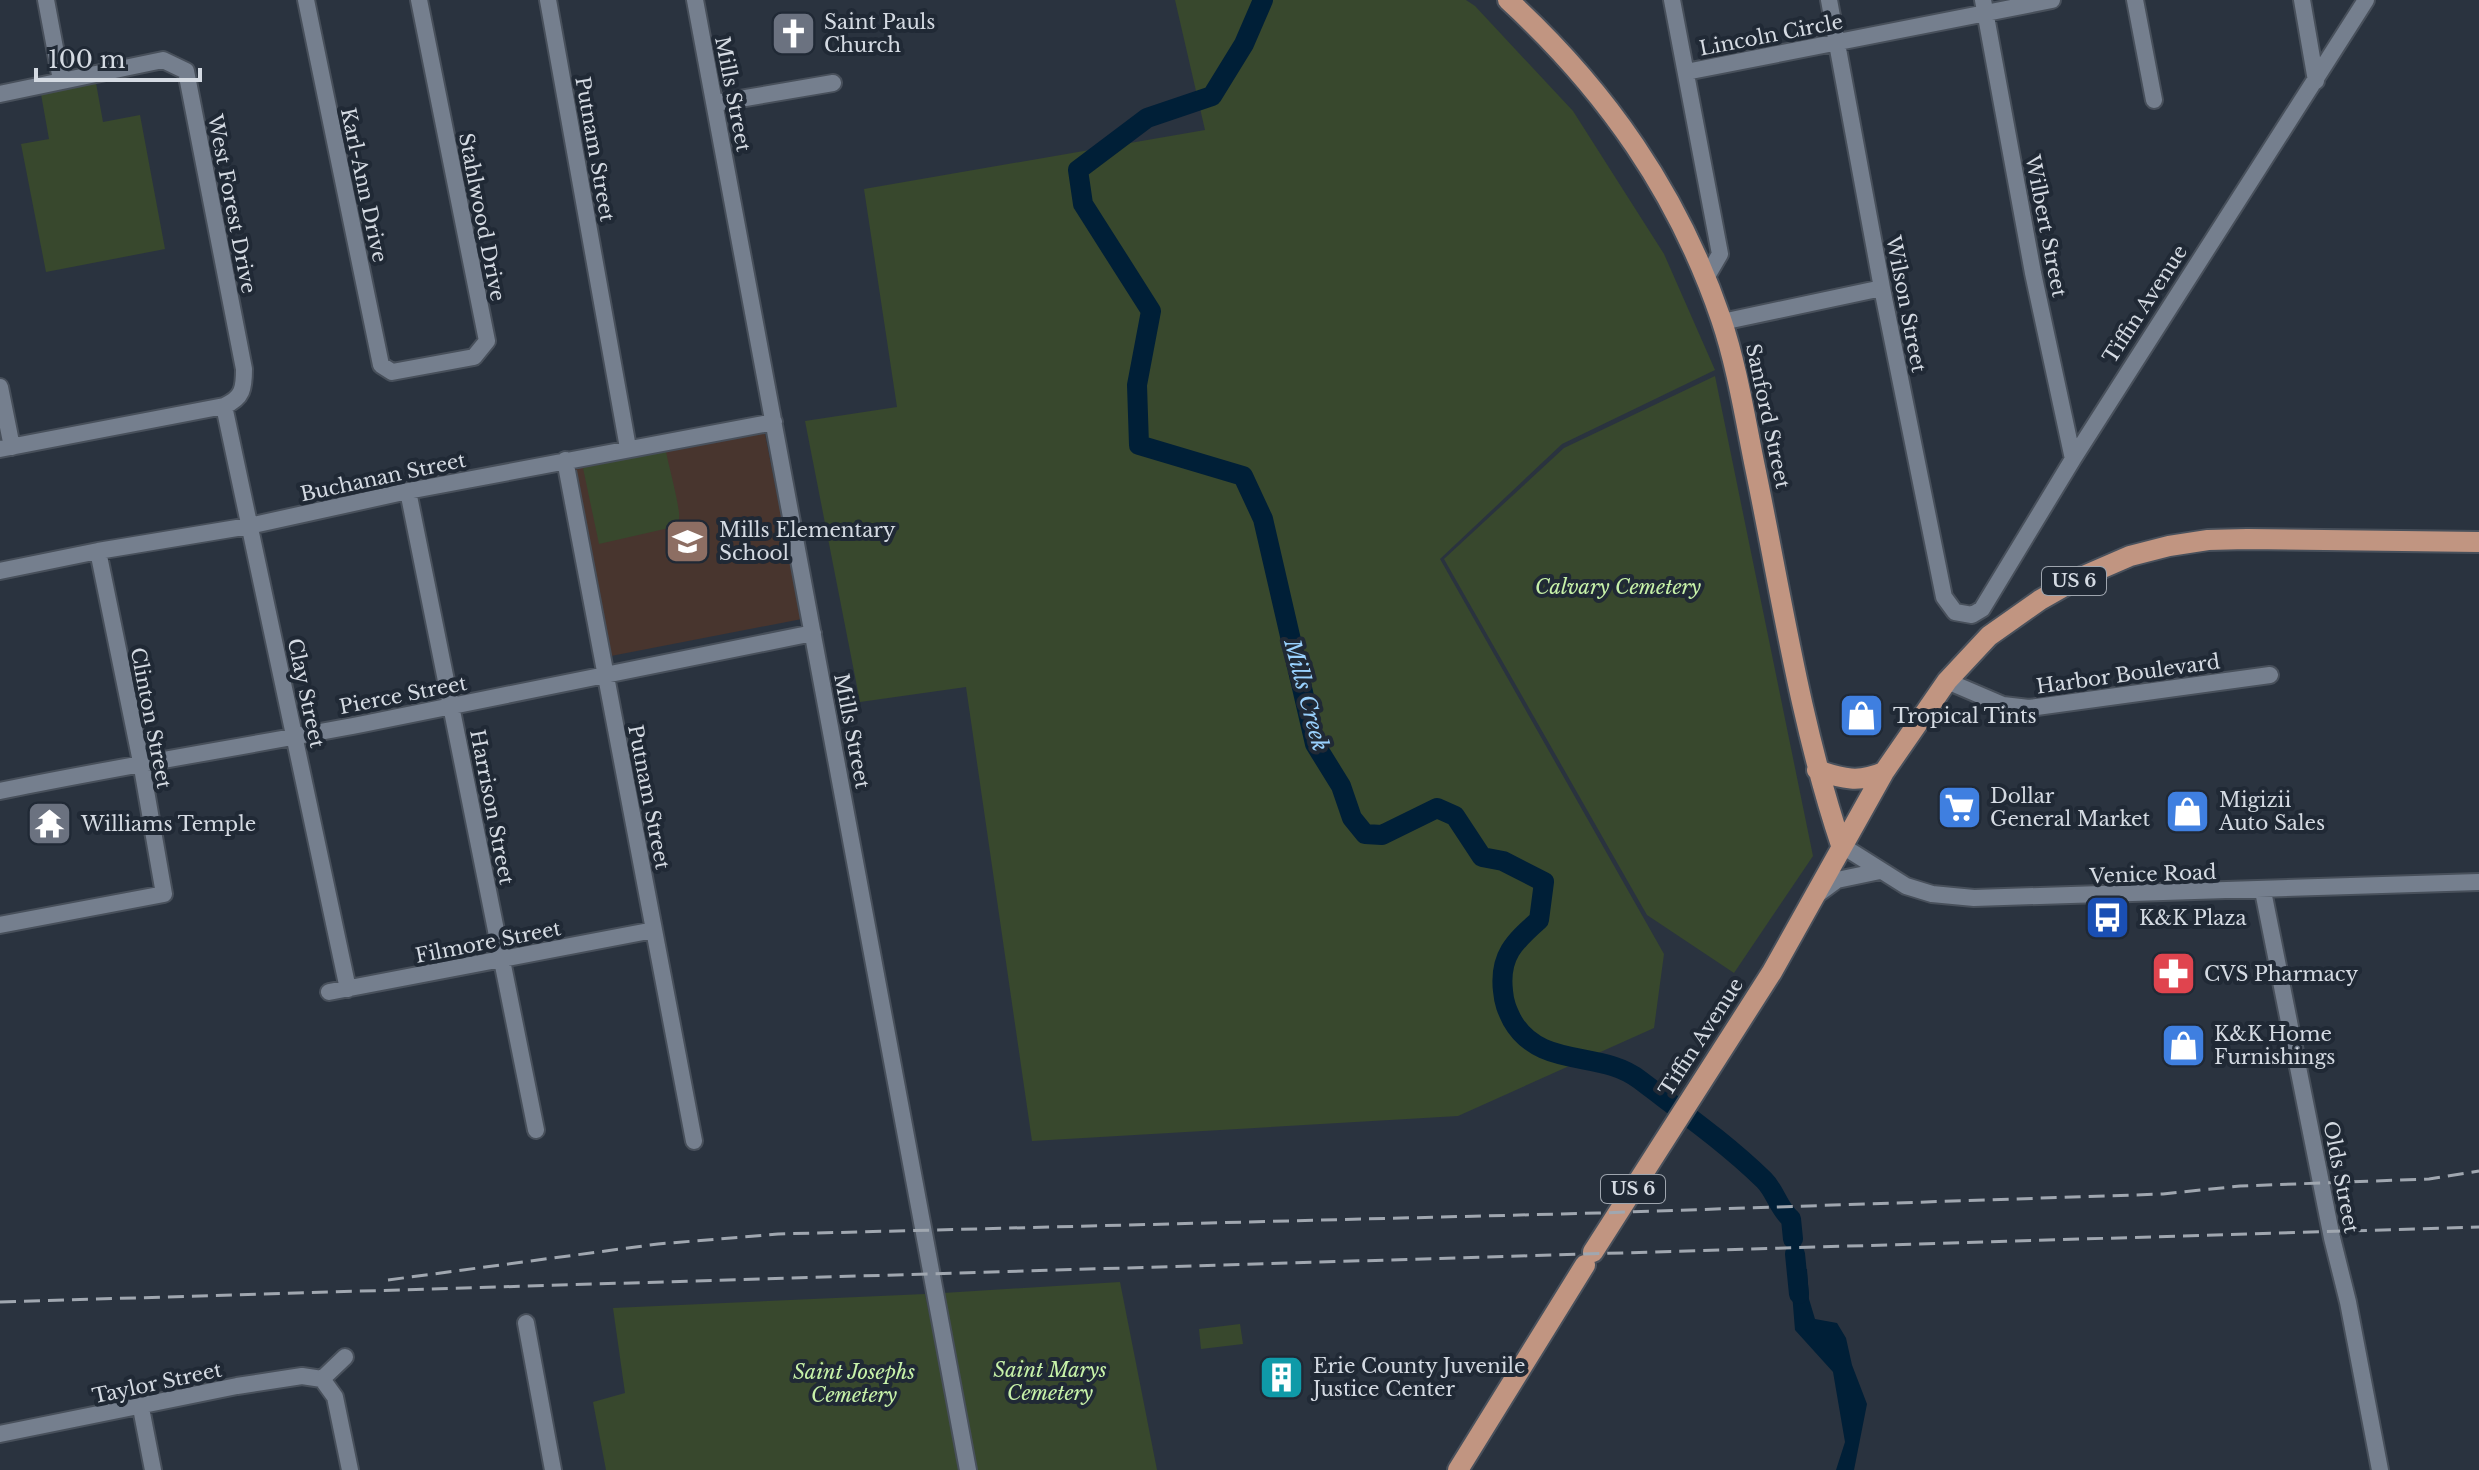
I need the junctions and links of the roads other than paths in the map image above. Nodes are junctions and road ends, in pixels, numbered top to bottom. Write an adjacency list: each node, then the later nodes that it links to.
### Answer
1 (46, 0): 16 (street)
2 (306, 0): 25 (street, Karl-Ann Drive)
3 (419, 0): 25 (street, Stahlwood Drive)
4 (548, 0): 30 (street, Putnam Street)
5 (695, 0): 21 (street, Mills Street)
6 (1508, 0): 22 (main road, Sanford Street)
7 (1672, 0): 15 (street)
8 (1829, 0): 14 (street, Wilson Street)
9 (2052, 0): 13 (street, Lincoln Circle)
10 (2135, 0): 20 (street)
11 (2302, 0): 17 (street)
12 (2366, 0): 17 (street, Tiffin Avenue)
13 (1985, 7): 14 (street, Lincoln Circle); 31 (street, Wilbert Street)
14 (1838, 43): 15 (street, Lincoln Circle); 23 (street, Wilson Street)
15 (1686, 72): 22 (street)
16 (61, 80): 19 (street); 27 (street, West Forest Drive)
17 (2316, 81): 31 (street, Tiffin Avenue)
18 (833, 83): 21 (street)
19 (0, 94)
20 (2154, 100)
21 (716, 103): 28 (street, Mills Street)
22 (1706, 278): 24 (main road, Sanford Street)
23 (1882, 288): 24 (street); 38 (street, Wilson Street)
24 (1722, 322): 46 (main road, Sanford Street)
25 (392, 372)
26 (0, 387): 29 (street)
27 (224, 406): 29 (street); 34 (street, Clay Street)
28 (774, 422): 30 (street, Buchanan Street); 39 (street, Mills Street)
29 (6, 448)
30 (628, 448): 32 (street, Buchanan Street)
31 (2073, 459): 38 (street, Tiffin Avenue)
32 (565, 460): 33 (street, Buchanan Street); 40 (street, Putnam Street)
33 (408, 491): 34 (street, Buchanan Street); 43 (street, Harrison Street)
34 (249, 526): 36 (street, Buchanan Street); 44 (street, Clay Street)
35 (2479, 542): 42 (main road, US 6)
36 (98, 551): 37 (street, Buchanan Street); 45 (street, Clinton Street)
37 (0, 571)
38 (1955, 612)
39 (813, 633): 40 (street, Pierce Street); 69 (street, Mills Street)
40 (605, 673): 43 (street, Pierce Street); 55 (street, Putnam Street)
41 (2270, 675): 42 (street, Harbor Boulevard)
42 (1947, 681): 47 (main road, US 6)
43 (451, 707): 44 (street, Pierce Street); 56 (street, Harrison Street)
44 (294, 737): 45 (street, Pierce Street); 57 (street, Clay Street)
45 (141, 762): 48 (street, Pierce Street); 54 (street, Clinton Street)
46 (1817, 770): 47 (main road); 49 (main road, Sanford Street)
47 (1884, 772): 49 (main road, US 6)
48 (0, 791)
49 (1841, 845): 50 (street, Venice Road); 53 (main road, Tiffin Avenue / US 6)
50 (1880, 871): 52 (street, Venice Road); 53 (street)
51 (2479, 882): 52 (street, Venice Road)
52 (2263, 891): 71 (street, Olds Street)
53 (1811, 900): 70 (main road, Tiffin Avenue / US 6)
54 (1, 920)
55 (654, 930): 56 (street, Filmore Street); 60 (street, Putnam Street)
56 (502, 959): 57 (street, Filmore Street); 59 (street, Harrison Street)
57 (348, 989): 58 (street, Filmore Street)
58 (329, 992)
59 (536, 1130)
60 (694, 1141)
61 (526, 1323): 68 (street)
62 (345, 1357): 63 (street)
63 (322, 1379): 64 (street, Taylor Street); 67 (street)
64 (141, 1408): 65 (street, Taylor Street); 66 (street)
65 (0, 1434)
66 (153, 1470)
67 (350, 1470)
68 (553, 1470)
69 (968, 1470)
70 (1458, 1470)
71 (2380, 1470)

